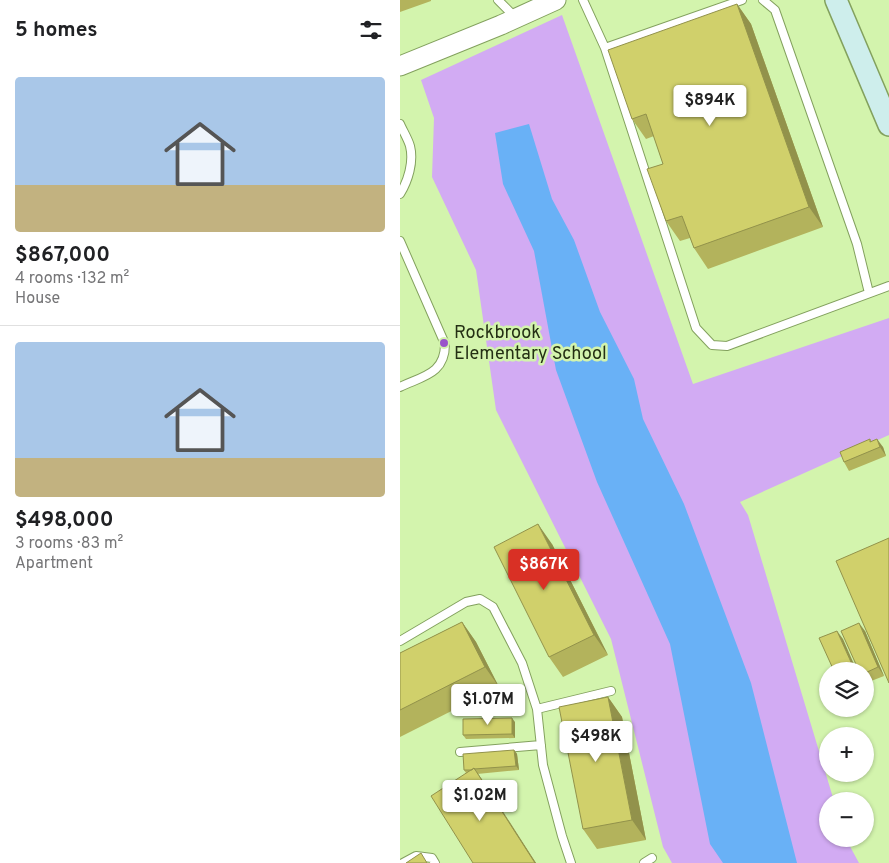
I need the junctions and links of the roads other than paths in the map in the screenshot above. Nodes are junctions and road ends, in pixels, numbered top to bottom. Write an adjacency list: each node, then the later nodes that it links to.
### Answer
1 (498, 0): 7 (lane)
2 (556, 0): 7 (street)
3 (583, 0): 8 (lane)
4 (742, 0): 8 (lane)
5 (763, 0): 15 (lane)
6 (836, 0): 11 (main road)
7 (516, 18): 9 (street)
8 (605, 48): 15 (lane)
9 (400, 66)
10 (400, 124): 12 (lane)
11 (889, 125)
12 (400, 194)
13 (400, 241): 16 (lane)
14 (889, 286): 15 (lane)
15 (869, 294)
16 (400, 387)
17 (400, 641): 19 (lane)
18 (611, 691): 19 (lane)
19 (537, 708): 20 (lane)
20 (541, 745): 21 (lane); 25 (lane)
21 (460, 752)
22 (652, 858): 26 (lane)
23 (403, 863): 24 (lane)
24 (436, 863)
25 (572, 863)
26 (644, 863)

